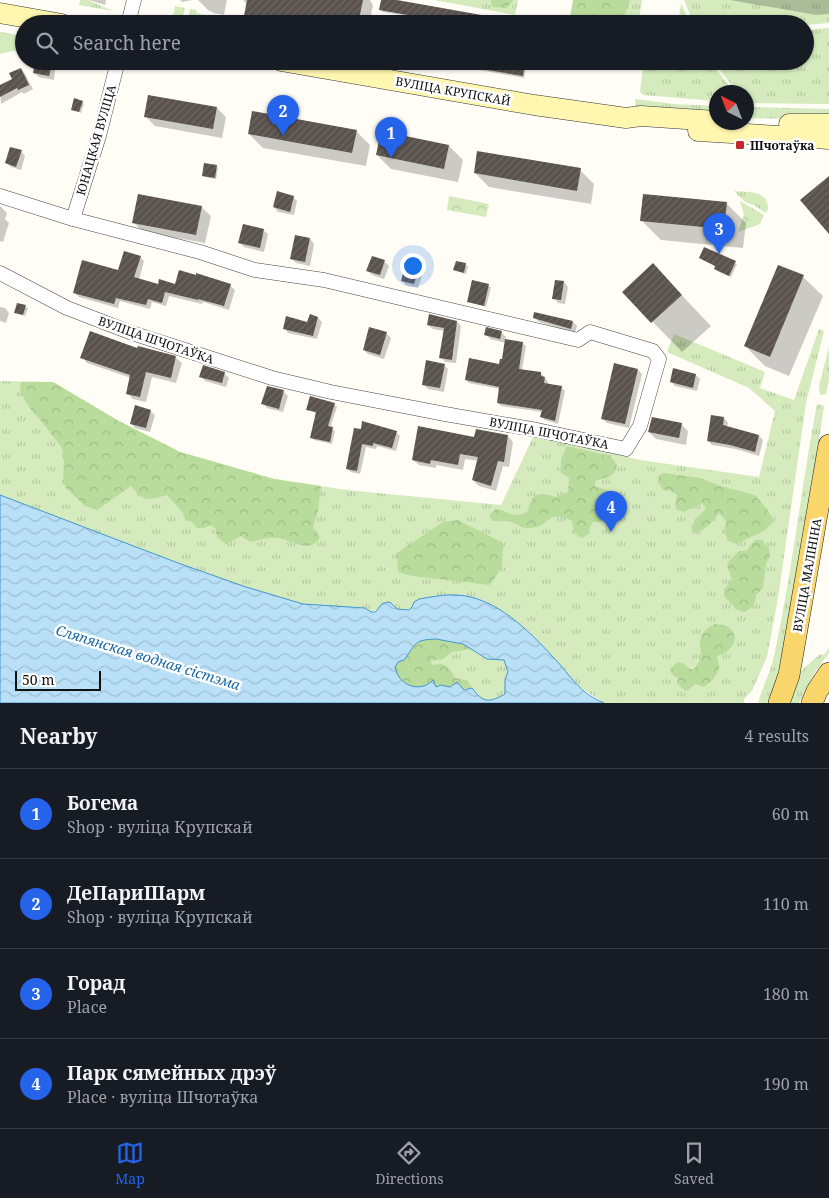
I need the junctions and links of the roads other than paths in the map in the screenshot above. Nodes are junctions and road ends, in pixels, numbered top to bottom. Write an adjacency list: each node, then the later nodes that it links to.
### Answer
1 (134, 0): 3 (street)
2 (0, 13): 4 (street)
3 (130, 15)
4 (15, 16)
5 (116, 70): 13 (street, ЮНАЦКАЯ ВУЛІЦА)
6 (333, 70): 7 (street, ВУЛІЦА КРУПСКАЙ)
7 (626, 118): 8 (street, ВУЛІЦА КРУПСКАЙ); 11 (street, ВУЛІЦА КРУПСКАЙ)
8 (709, 121)
9 (754, 122): 10 (street)
10 (829, 124)
11 (829, 138)
12 (0, 196): 13 (street)
13 (73, 219): 14 (street, ВУЛІЦА ШЧОТАЎКА)
14 (0, 273)
15 (829, 445): 17 (main road, ВУЛІЦА МАЛІНІНА)
16 (829, 673): 18 (main road)
17 (779, 703)
18 (812, 703)

